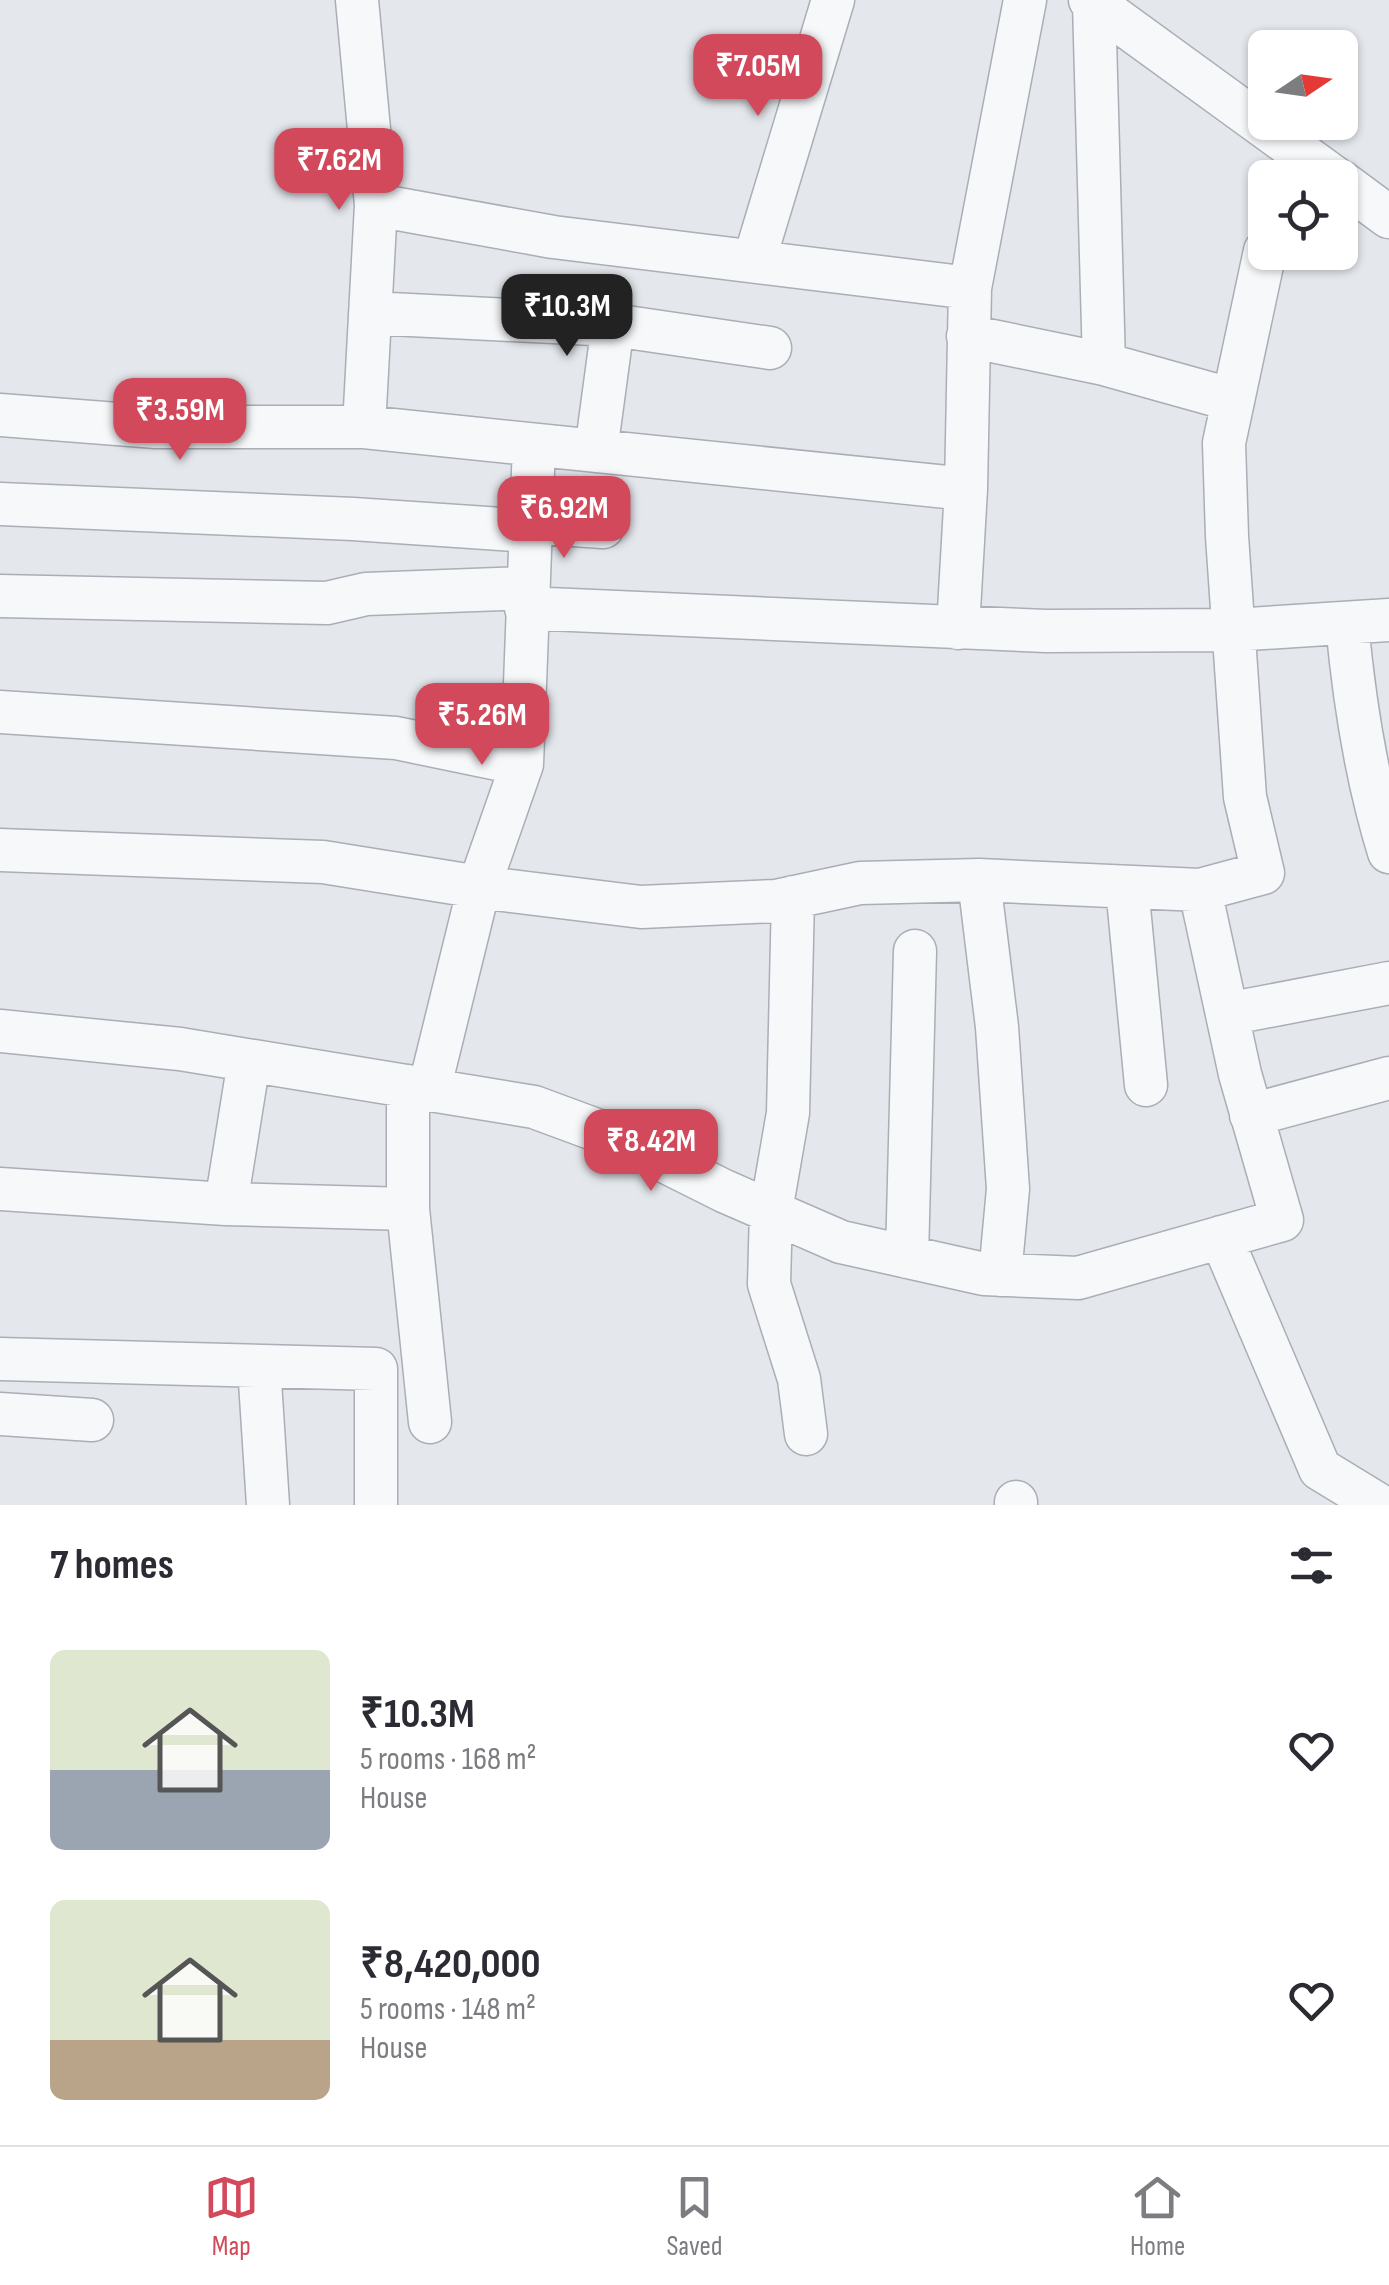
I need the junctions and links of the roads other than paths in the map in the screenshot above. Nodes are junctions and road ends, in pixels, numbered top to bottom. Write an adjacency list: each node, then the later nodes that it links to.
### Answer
1 (357, 0): 7 (street)
2 (833, 0): 9 (street)
3 (1025, 0): 11 (street)
4 (1092, 1): 5 (street); 16 (street)
5 (1284, 160)
6 (1358, 194): 8 (street)
7 (376, 205): 9 (street); 12 (street)
8 (1389, 217)
9 (754, 261): 11 (street)
10 (1261, 270): 17 (street)
11 (970, 288): 14 (street)
12 (370, 314): 13 (street); 19 (street)
13 (612, 325): 15 (street); 21 (street)
14 (968, 336): 16 (street); 22 (street)
15 (770, 348)
16 (1104, 364): 17 (street)
17 (1233, 400): 31 (street)
18 (0, 415): 19 (street)
19 (364, 427): 20 (street)
20 (534, 445): 21 (street); 24 (street)
21 (596, 451): 22 (street)
22 (966, 490): 30 (street)
23 (0, 504): 24 (street)
24 (530, 527): 25 (street); 27 (street)
25 (603, 527)
26 (0, 596): 27 (street)
27 (526, 598): 30 (street); 33 (street)
28 (1389, 620): 29 (street)
29 (1347, 623): 31 (street); 35 (street)
30 (958, 628): 31 (street)
31 (1234, 630): 39 (street)
32 (0, 712): 33 (street)
33 (522, 764): 37 (street)
34 (0, 850): 37 (street)
35 (1389, 852)
36 (979, 880): 38 (street); 40 (street); 56 (street)
37 (479, 887): 40 (street); 48 (street)
38 (1127, 887): 39 (street); 47 (street)
39 (1200, 890): 43 (street)
40 (793, 898): 53 (street)
41 (915, 951): 55 (street)
42 (1389, 983): 43 (street)
43 (1227, 1014): 49 (street)
44 (0, 1030): 45 (street)
45 (249, 1062): 48 (street); 51 (street)
46 (1389, 1078): 49 (street)
47 (1146, 1084)
48 (419, 1088): 52 (street); 53 (street)
49 (1251, 1115): 54 (street)
50 (0, 1189): 51 (street)
51 (226, 1204): 52 (street)
52 (408, 1209): 59 (street)
53 (771, 1211): 55 (street); 62 (street)
54 (1221, 1236): 56 (street); 65 (street)
55 (907, 1256): 56 (street)
56 (1000, 1275)
57 (0, 1359): 58 (street)
58 (259, 1366): 59 (street); 63 (street)
59 (376, 1384): 64 (street)
60 (0, 1414): 61 (street)
61 (92, 1420)
62 (806, 1434)
63 (268, 1505)
64 (376, 1505)
65 (1378, 1505)

